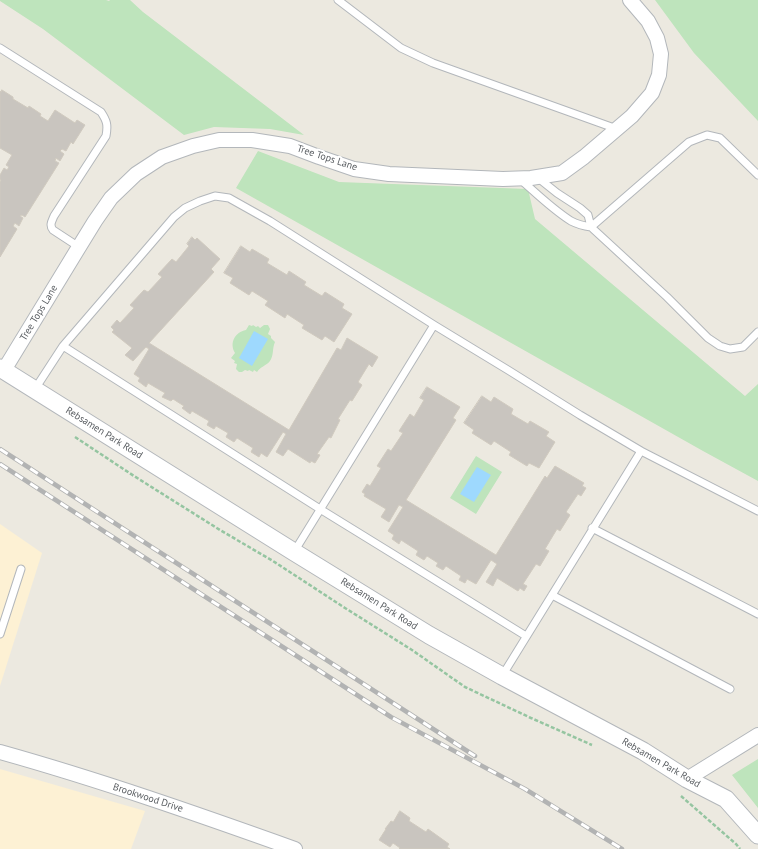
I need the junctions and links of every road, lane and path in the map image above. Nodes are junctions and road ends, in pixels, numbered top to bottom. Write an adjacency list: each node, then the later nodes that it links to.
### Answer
1 (338, 0): 4 (lane)
2 (630, 0): 4 (street, Tree Tops Lane)
3 (0, 48): 9 (lane)
4 (617, 129): 6 (street, Tree Tops Lane)
5 (758, 175): 8 (lane)
6 (537, 177): 7 (street, Tree Tops Lane); 8 (lane)
7 (520, 179): 8 (lane); 9 (street, Tree Tops Lane)
8 (592, 226): 11 (lane)
9 (79, 247): 13 (street, Tree Tops Lane)
10 (434, 325): 12 (lane); 15 (lane); 16 (lane)
11 (758, 332)
12 (63, 346): 14 (lane); 16 (lane)
13 (2, 369): 14 (street, Rebsamen Park Road)
14 (35, 389): 19 (street, Rebsamen Park Road)
15 (641, 451): 17 (lane); 18 (lane)
16 (320, 509): 19 (lane); 24 (lane)
17 (758, 511)
18 (592, 528): 21 (lane); 22 (lane)
19 (294, 552): 25 (street, Rebsamen Park Road)
20 (21, 569): 23 (lane)
21 (552, 594): 24 (lane); 26 (lane)
22 (758, 614)
23 (0, 634)
24 (526, 636): 25 (lane)
25 (502, 676): 29 (street, Rebsamen Park Road)
26 (730, 689)
27 (758, 735): 29 (street)
28 (0, 752): 31 (street, Brookwood Drive)
29 (687, 779): 30 (street, Rebsamen Park Road)
30 (758, 835)
31 (295, 849)

